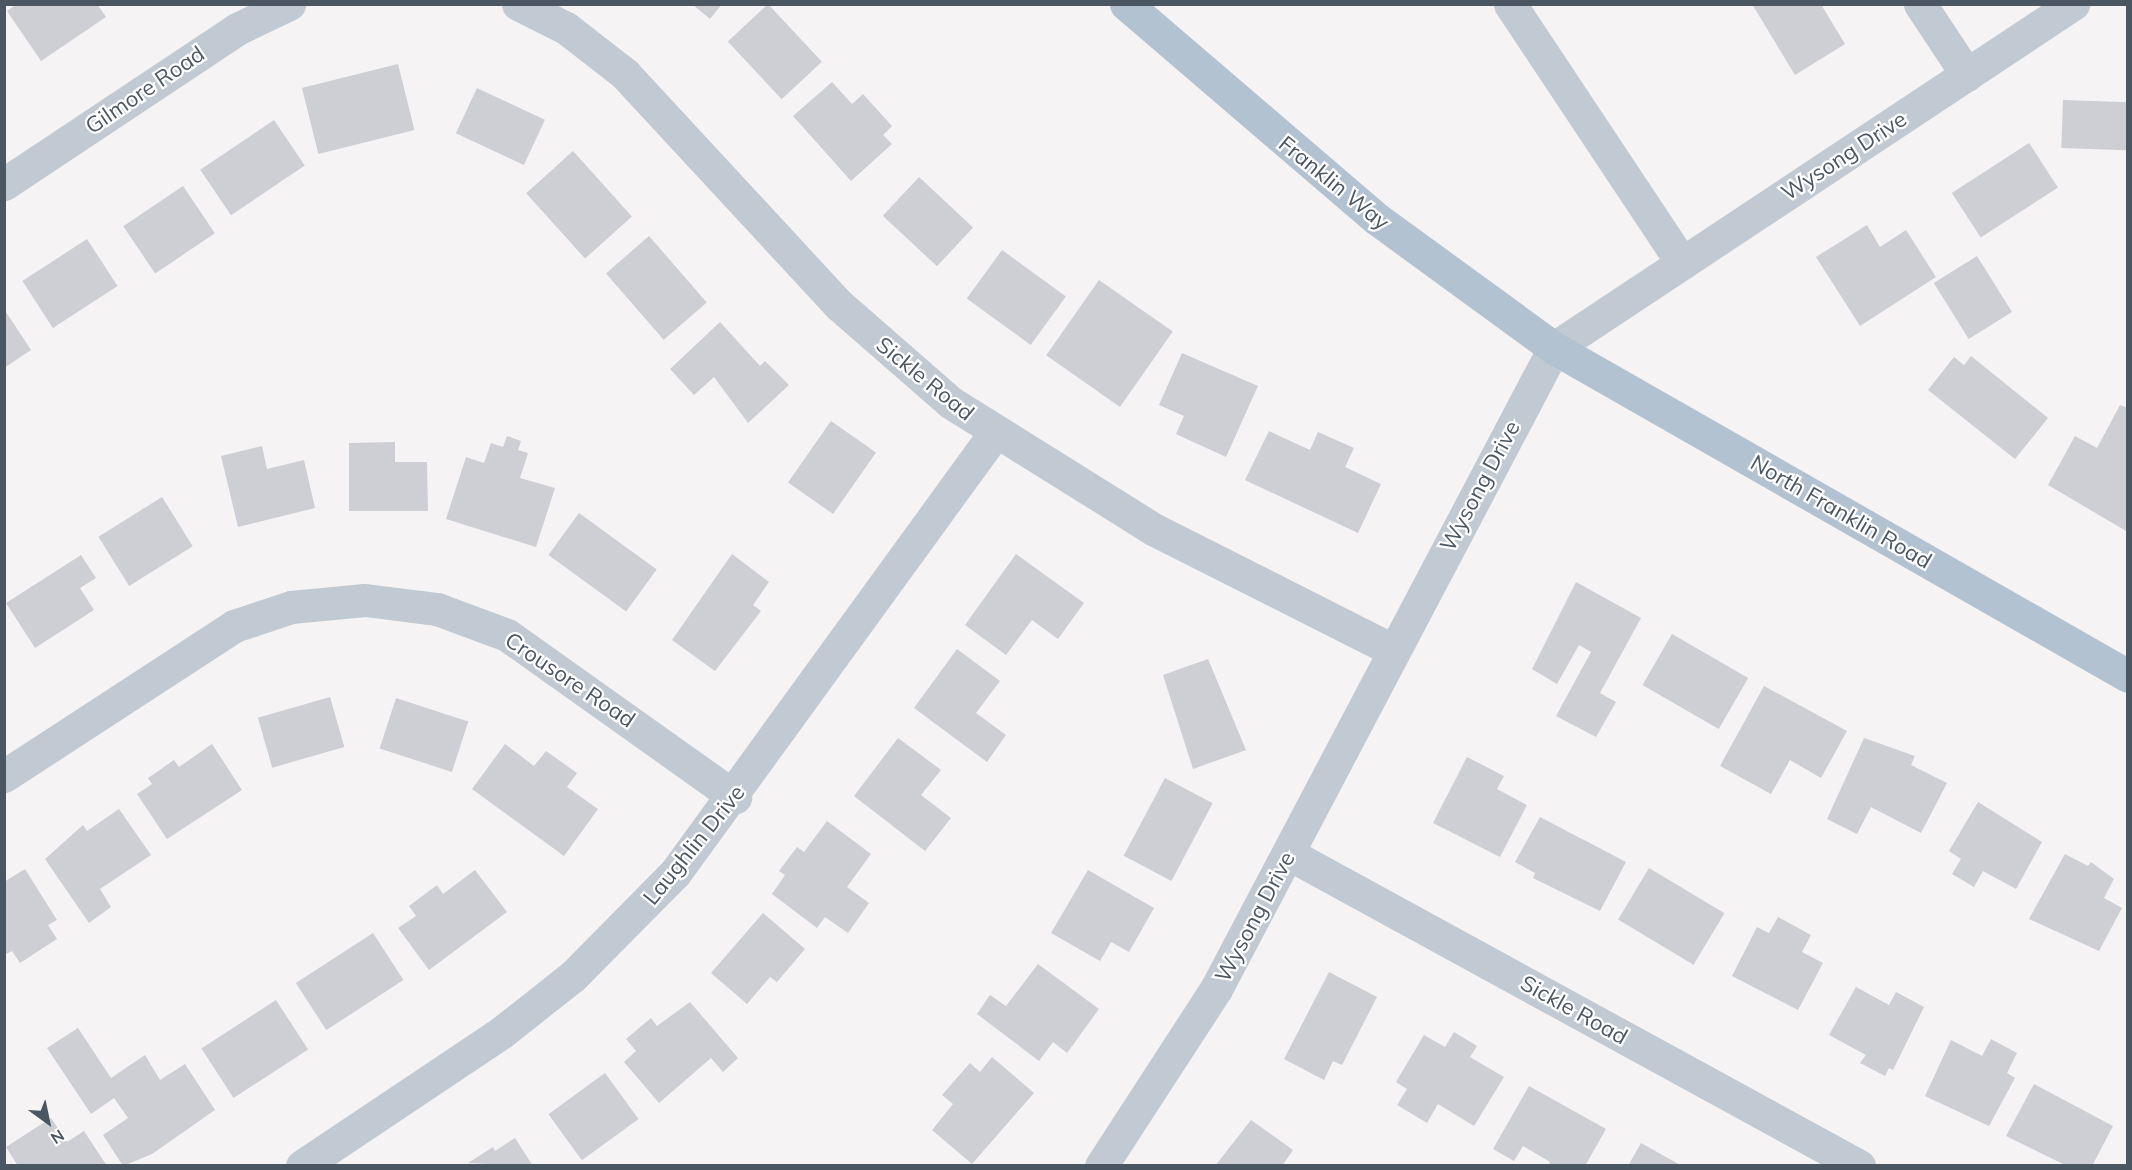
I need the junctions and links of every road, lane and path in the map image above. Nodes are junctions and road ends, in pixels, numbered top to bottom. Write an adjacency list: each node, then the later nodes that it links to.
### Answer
1 (289, 4): 8 (street, Gilmore Road)
2 (1126, 4): 10 (main road, Franklin Way)
3 (1510, 4): 9 (street)
4 (1920, 4): 7 (street)
5 (2073, 4): 7 (street, Wysong Drive)
6 (526, 7): 11 (street, Sickle Road)
7 (1967, 75): 9 (street, Wysong Drive)
8 (4, 184)
9 (1682, 263): 10 (street, Wysong Drive)
10 (1554, 348): 12 (street, Wysong Drive); 13 (main road, North Franklin Road)
11 (994, 434): 12 (street, Sickle Road); 15 (street, Laughlin Drive)
12 (1391, 650): 16 (street, Wysong Drive)
13 (2127, 676)
14 (4, 776): 15 (street, Crousore Road)
15 (735, 797): 18 (street, Laughlin Drive)
16 (1289, 854): 17 (street, Sickle Road); 19 (street, Wysong Drive)
17 (1815, 1155): 20 (street, Sickle Road)
18 (302, 1166)
19 (1101, 1166)
20 (1858, 1166)

